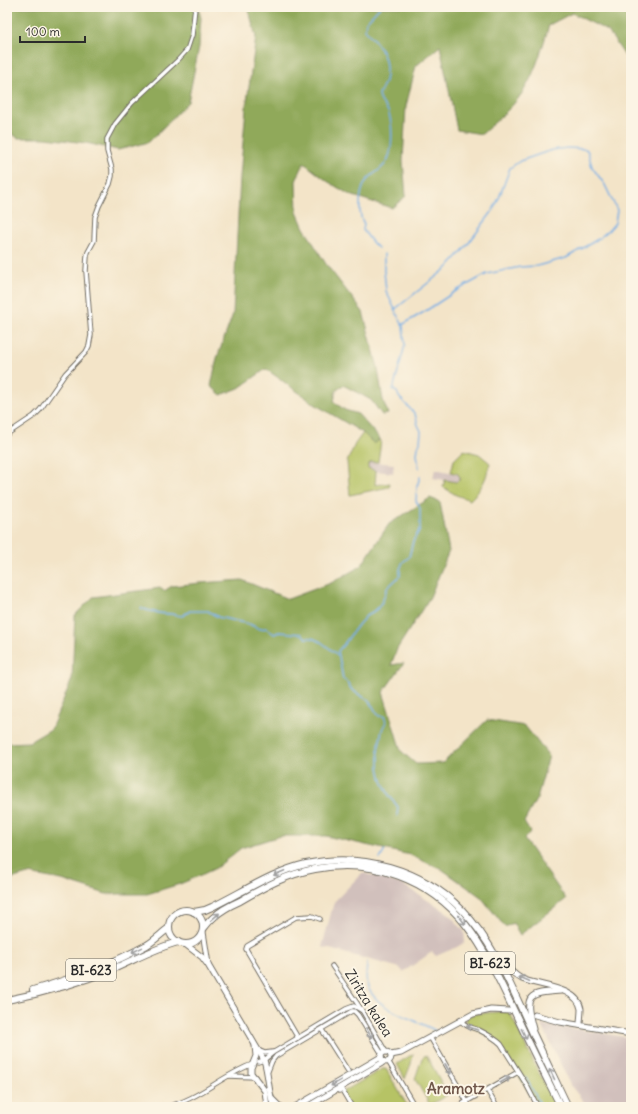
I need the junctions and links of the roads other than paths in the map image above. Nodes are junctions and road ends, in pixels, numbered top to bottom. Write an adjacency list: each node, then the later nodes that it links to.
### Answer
1 (195, 7): 2 (street)
2 (7, 434)
3 (371, 865): 4 (main road, BI-623, one-way to 4); 7 (main road, BI-623, one-way to 3); 10 (main road, BI-623); 53 (main road, BI-623, one-way to 53)
4 (194, 912): 6 (main road, BI-623); 7 (main road)
5 (320, 919): 24 (street)
6 (169, 928): 8 (main road); 14 (main road, BI-623, one-way to 14)
7 (203, 930): 9 (main road, BI-623); 11 (street)
8 (178, 942): 9 (main road); 15 (main road, BI-623)
9 (185, 944): 11 (street)
10 (491, 949): 13 (street, one-way to 10); 25 (main road, BI-623)
11 (208, 965): 26 (street)
12 (332, 966): 16 (street, Ziritza kalea)
13 (561, 991): 20 (street); 25 (street)
14 (7, 997)
15 (7, 1000)
16 (361, 1010): 24 (street); 28 (street, Ziritza kalea)
17 (510, 1011): 19 (street)
18 (535, 1015): 20 (street)
19 (460, 1020): 23 (street); 32 (street, one-way to 19)
20 (580, 1025): 22 (street)
21 (322, 1030): 31 (street)
22 (631, 1034)
23 (430, 1037): 28 (street); 38 (street, one-way to 38)
24 (298, 1038): 27 (street)
25 (537, 1042): 54 (main road, BI-623, one-way to 25)
26 (256, 1047): 27 (street); 29 (street); 30 (street)
27 (274, 1052): 30 (street)
28 (385, 1057): 30 (street, Ziritza kalea, one-way to 28); 45 (street, one-way to 45); 46 (street); 48 (street)
29 (255, 1064): 30 (street); 33 (street); 34 (street)
30 (266, 1068): 34 (street); 37 (street)
31 (348, 1071)
32 (518, 1072): 35 (street, one-way to 32); 52 (street)
33 (229, 1076): 34 (street); 39 (street)
34 (255, 1078): 42 (street)
35 (487, 1090): 38 (street); 51 (street)
36 (339, 1092): 47 (street)
37 (270, 1097): 43 (street); 44 (street)
38 (467, 1101): 49 (street); 50 (street)
39 (182, 1102): 40 (street); 41 (street)
40 (165, 1107)
41 (184, 1107)
42 (267, 1107)
43 (274, 1107)
44 (283, 1107)
45 (295, 1107)
46 (308, 1107)
47 (352, 1107)
48 (415, 1107)
49 (456, 1107)
50 (470, 1107)
51 (497, 1107)
52 (538, 1107)
53 (561, 1107)
54 (568, 1107)

